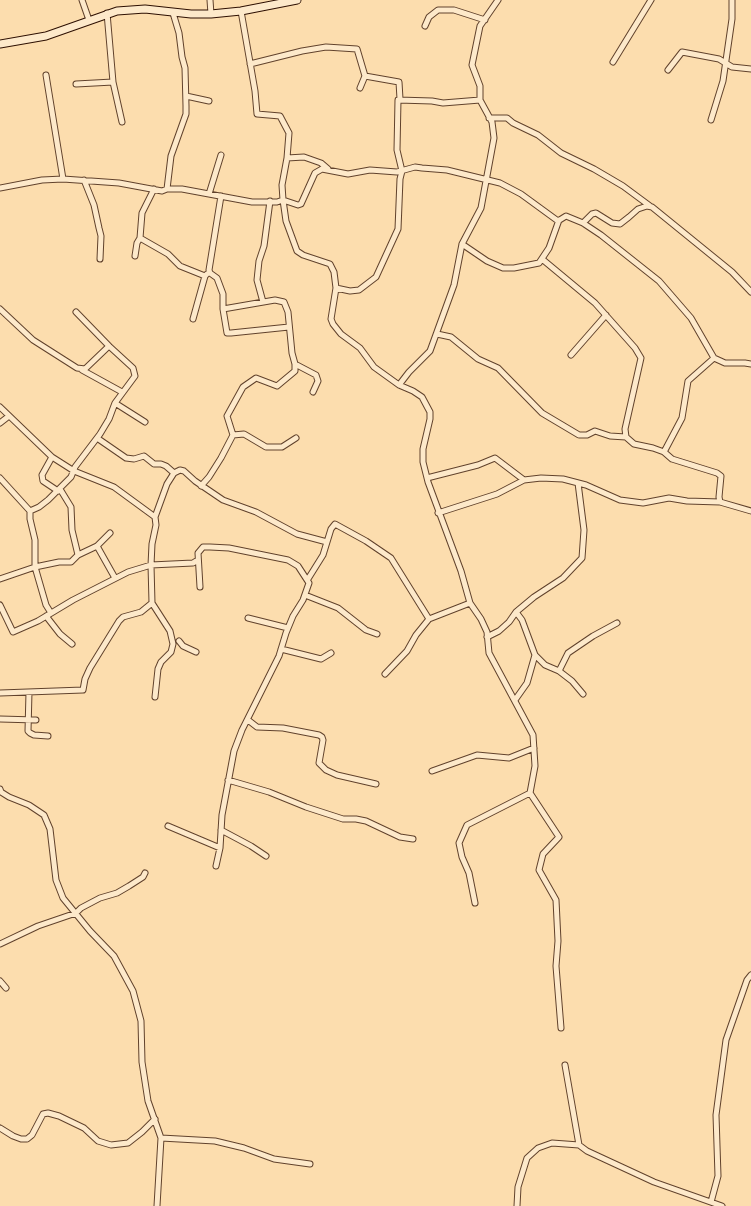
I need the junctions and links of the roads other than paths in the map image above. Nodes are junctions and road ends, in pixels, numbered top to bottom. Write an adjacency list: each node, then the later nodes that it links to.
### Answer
1 (82, 0): 12 (street)
2 (210, 0): 11 (street)
3 (297, 0): 7 (street)
4 (498, 0): 13 (street)
5 (651, 0): 16 (street)
6 (732, 0): 17 (street)
7 (267, 3): 8 (street)
8 (241, 11): 11 (street); 18 (street)
9 (107, 13): 10 (street); 12 (street); 23 (street)
10 (173, 13): 11 (street); 26 (street)
11 (211, 14)
12 (90, 20): 15 (street)
13 (485, 20): 14 (street); 28 (street)
14 (425, 26)
15 (0, 44)
16 (613, 62)
17 (726, 62): 19 (street); 20 (street); 31 (street)
18 (250, 64): 22 (street); 34 (street)
19 (751, 69)
20 (668, 70)
21 (46, 75): 37 (street)
22 (365, 76): 25 (street); 27 (street)
23 (112, 82): 24 (street); 32 (street)
24 (76, 84)
25 (360, 88)
26 (186, 96): 29 (street); 42 (street)
27 (400, 99): 28 (street); 36 (street)
28 (480, 100): 30 (street)
29 (209, 101)
30 (488, 118): 39 (street); 47 (street)
31 (711, 120)
32 (122, 122)
33 (221, 155): 43 (street)
34 (287, 158): 35 (street); 45 (street)
35 (328, 170): 36 (street); 45 (street)
36 (402, 171): 39 (street); 56 (street)
37 (63, 179): 38 (street); 40 (street)
38 (84, 180): 41 (street); 53 (street)
39 (485, 180): 48 (street); 51 (street)
40 (0, 188)
41 (154, 189): 42 (street); 50 (street)
42 (167, 189): 43 (street)
43 (209, 194): 44 (street)
44 (221, 196): 46 (street); 55 (street)
45 (283, 200): 46 (street); 56 (street)
46 (270, 201): 58 (street)
47 (652, 207): 49 (street); 57 (street)
48 (560, 220): 49 (street); 54 (street)
49 (583, 224): 68 (street)
50 (140, 238): 52 (street); 55 (street)
51 (462, 244): 54 (street); 65 (street)
52 (135, 256)
53 (100, 259)
54 (542, 259): 62 (street)
55 (208, 274): 60 (street); 63 (street)
56 (336, 288): 72 (street)
57 (751, 292)
58 (263, 302): 60 (street); 64 (street)
59 (0, 309): 71 (street)
60 (223, 309): 64 (street)
61 (76, 312): 66 (street)
62 (606, 315): 67 (street); 81 (street)
63 (194, 319)
64 (289, 327): 69 (street)
65 (437, 334): 72 (street); 81 (street)
66 (109, 346): 71 (street); 73 (street)
67 (571, 355)
68 (714, 358): 70 (street); 84 (street)
69 (295, 364): 74 (street); 80 (street)
70 (751, 364)
71 (82, 370): 73 (street)
72 (399, 385): 89 (street)
73 (122, 392): 75 (street)
74 (313, 392)
75 (115, 403): 78 (street); 82 (street)
76 (0, 407): 77 (street)
77 (9, 416): 79 (street); 85 (street)
78 (145, 422)
79 (0, 423)
80 (233, 435): 83 (street); 92 (street)
81 (626, 437): 84 (street)
82 (97, 438): 86 (street); 87 (street)
83 (296, 438)
84 (664, 452): 94 (street)
85 (52, 457): 86 (street); 93 (street)
86 (74, 471): 93 (street); 98 (street)
87 (174, 473): 92 (street); 98 (street)
88 (0, 478): 95 (street)
89 (427, 478): 90 (street); 97 (street)
90 (524, 480): 91 (street); 97 (street)
91 (578, 483): 94 (street); 114 (street)
92 (201, 486): 100 (street)
93 (59, 490): 95 (street); 102 (street)
94 (720, 502): 96 (street)
95 (30, 511): 105 (street)
96 (751, 511)
97 (438, 513): 111 (street)
98 (155, 517): 104 (street)
99 (110, 533): 101 (street)
100 (327, 542): 108 (street); 117 (street)
101 (97, 546): 102 (street); 106 (street)
102 (78, 555): 105 (street)
103 (198, 560): 104 (street); 108 (street); 109 (street)
104 (151, 565): 106 (street); 112 (street)
105 (35, 567): 107 (street); 115 (street)
106 (115, 578): 115 (street)
107 (0, 579)
108 (308, 579): 110 (street)
109 (200, 587)
110 (305, 595): 119 (street); 120 (street)
111 (470, 602): 117 (street); 122 (street)
112 (152, 603): 121 (street); 132 (street)
113 (0, 605): 115 (street)
114 (516, 612): 122 (street); 129 (street)
115 (48, 615): 124 (street)
116 (248, 618): 119 (street)
117 (429, 619): 131 (street)
118 (617, 623): 130 (street)
119 (288, 628): 126 (street)
120 (377, 634)
121 (171, 636): 123 (street); 125 (street)
122 (488, 637): 136 (street)
123 (179, 642): 125 (street); 127 (street)
124 (72, 644)
125 (173, 644): 135 (street)
126 (281, 649): 128 (street); 140 (street)
127 (196, 652)
128 (331, 653)
129 (535, 655): 130 (street); 136 (street)
130 (559, 671): 134 (street)
131 (386, 674)
132 (29, 692): 133 (street); 138 (street)
133 (0, 693)
134 (583, 694)
135 (155, 697)
136 (515, 700): 142 (street)
137 (0, 719): 138 (street)
138 (29, 720): 139 (street); 141 (street)
139 (36, 720)
140 (248, 720): 144 (street); 145 (street)
141 (48, 736)
142 (534, 748): 143 (street); 147 (street)
143 (432, 770)
144 (228, 780): 149 (street); 150 (street)
145 (376, 784)
146 (0, 791): 156 (street)
147 (530, 793): 155 (street); 161 (street)
148 (168, 826): 151 (street)
149 (221, 830): 151 (street); 152 (street)
150 (413, 839)
151 (220, 848): 153 (street)
152 (266, 856)
153 (216, 866)
154 (145, 872): 156 (street)
155 (475, 903)
156 (76, 914): 157 (street); 163 (street)
157 (0, 944)
158 (751, 974): 168 (street)
159 (0, 981): 160 (street)
160 (6, 988)
161 (561, 1028)
162 (565, 1065): 166 (street)
163 (155, 1119): 164 (street); 165 (street)
164 (0, 1128)
165 (161, 1138): 167 (street); 169 (street)
166 (579, 1145): 168 (street); 170 (street)
167 (310, 1164)
168 (711, 1202): 171 (street)
169 (157, 1206)
170 (518, 1206)
171 (722, 1206)

